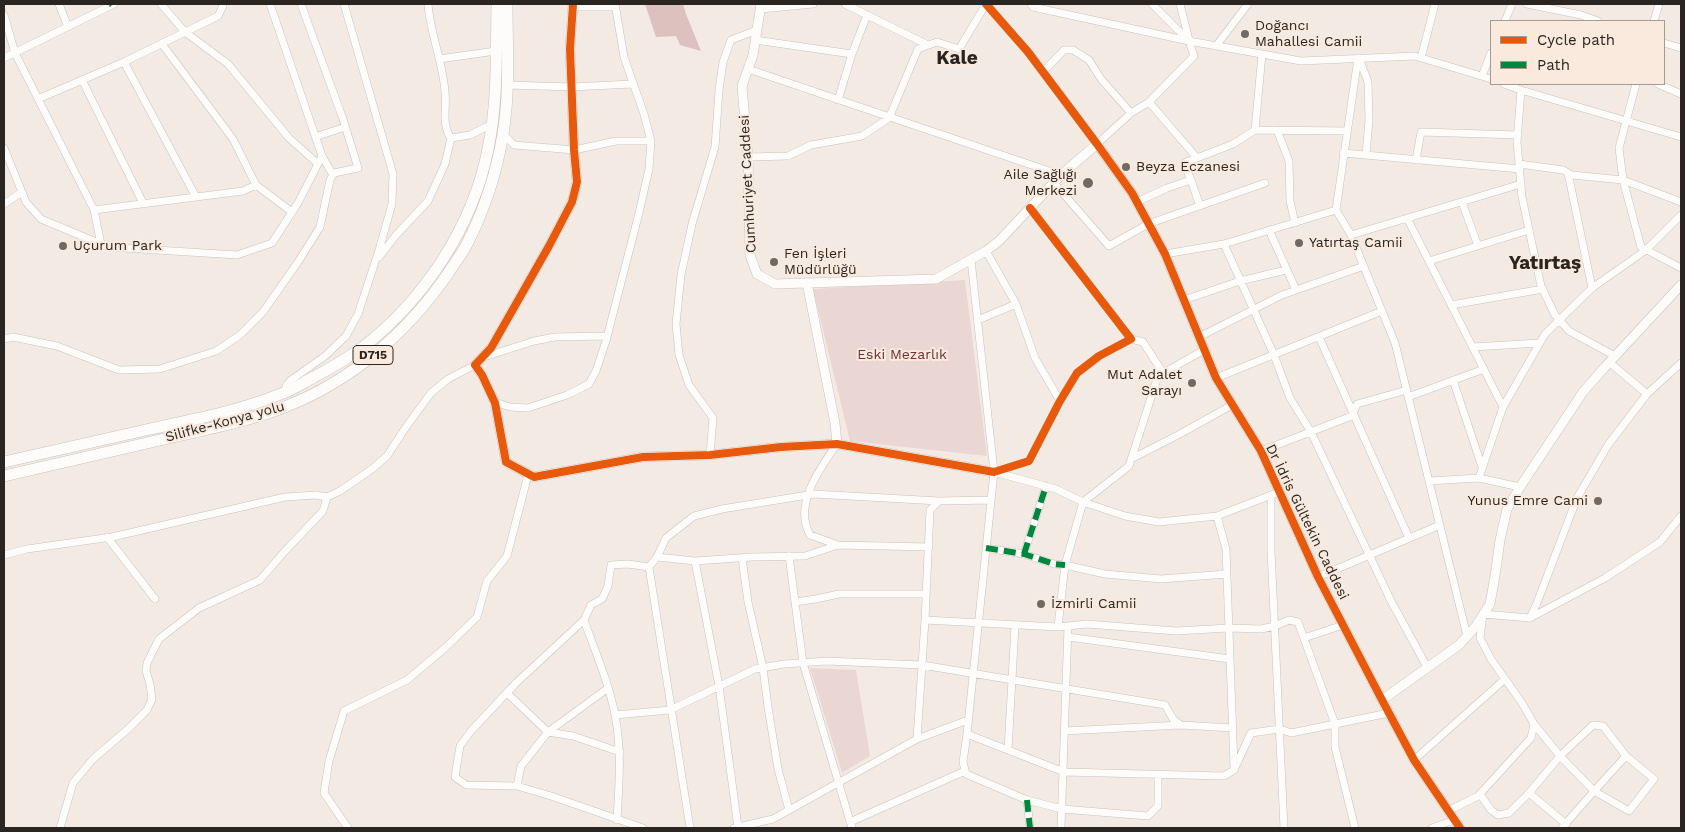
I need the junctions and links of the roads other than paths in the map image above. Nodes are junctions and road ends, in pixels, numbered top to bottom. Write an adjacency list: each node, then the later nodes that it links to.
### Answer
1 (60, 4): 31 (street)
2 (113, 4): 31 (street)
3 (161, 4): 33 (street)
4 (222, 4): 33 (street)
5 (270, 4): 77 (street)
6 (301, 4): 71 (street)
7 (344, 4): 127 (street)
8 (428, 4): 49 (street)
9 (497, 4): 41 (highway, Silifke-Konya yolu / D715)
10 (507, 4): 57 (highway, Silifke-Konya yolu / D715)
11 (814, 4): 24 (street)
12 (845, 4): 27 (street)
13 (999, 4): 25 (street)
14 (1032, 4): 35 (street)
15 (1152, 4): 35 (street)
16 (1180, 4): 35 (street)
17 (1248, 4): 39 (street)
18 (1435, 4): 48 (street)
19 (1512, 4): 28 (street)
20 (1527, 4): 29 (street)
21 (1659, 4): 30 (street)
22 (573, 5): 23 (street); 61 (street)
23 (615, 5): 56 (street)
24 (761, 6): 32 (street, Cumhuriyet Caddesi)
25 (988, 6): 38 (street); 52 (street)
26 (4, 15): 42 (street)
27 (867, 15): 38 (street); 43 (street)
28 (1505, 20)
29 (1595, 20)
30 (1654, 20)
31 (68, 26): 42 (street)
32 (757, 30): 34 (street, Cumhuriyet Caddesi); 173 (street)
33 (185, 32): 37 (street); 90 (street)
34 (755, 40): 43 (street); 51 (street, Cumhuriyet Caddesi)
35 (1189, 41): 39 (street); 66 (street)
36 (1665, 43): 40 (street)
37 (162, 44): 50 (street); 100 (street)
38 (928, 45): 68 (street)
39 (1216, 46): 44 (street)
40 (1681, 48)
41 (496, 51): 49 (street); 70 (highway, Silifke-Konya yolu / D715)
42 (15, 53): 46 (street); 64 (street)
43 (852, 54): 65 (street)
44 (1262, 54): 47 (street); 72 (street)
45 (1490, 56): 53 (street)
46 (4, 58)
47 (1358, 58): 48 (street); 74 (street); 85 (street)
48 (1421, 58): 53 (street)
49 (439, 59): 79 (street)
50 (124, 62): 55 (street); 102 (street)
51 (748, 69): 65 (street); 87 (street, Cumhuriyet Caddesi)
52 (1043, 72): 67 (street); 81 (street)
53 (1482, 76): 54 (street)
54 (1490, 79)
55 (82, 80): 64 (street); 106 (street)
56 (632, 84): 61 (street); 80 (street)
57 (507, 85): 61 (street); 75 (highway, Silifke-Konya yolu / D715)
58 (1507, 85): 62 (street)
59 (1636, 85): 69 (street)
60 (1660, 85): 63 (street)
61 (572, 87): 83 (street)
62 (1522, 90): 69 (street); 76 (street)
63 (1681, 94)
64 (38, 99): 110 (street)
65 (838, 100): 68 (street)
66 (1149, 102): 67 (street); 88 (street)
67 (1131, 113): 81 (street)
68 (889, 118): 87 (street); 94 (street)
69 (1625, 121): 78 (street); 96 (street)
70 (492, 124): 79 (street); 162 (highway, Silifke-Konya yolu / D715)
71 (345, 127): 77 (street); 93 (street)
72 (1255, 130): 73 (street); 88 (street)
73 (1277, 130): 74 (street); 115 (street)
74 (1347, 131): 84 (street)
75 (503, 134): 83 (street); 179 (highway, Silifke-Konya yolu / D715)
76 (1518, 136): 89 (street); 91 (street)
77 (315, 137): 86 (street)
78 (1681, 137)
79 (451, 138): 127 (street)
80 (651, 141): 83 (street); 145 (street)
81 (1097, 144): 94 (street); 103 (street, Dr İdris Gültekin Caddesi)
82 (4, 148): 101 (street)
83 (574, 150): 154 (street)
84 (1343, 153): 85 (street); 111 (street)
85 (1366, 155): 89 (street)
86 (322, 156): 90 (street); 93 (street)
87 (748, 157): 133 (street, Cumhuriyet Caddesi)
88 (1197, 158): 95 (street)
89 (1416, 160): 91 (street)
90 (318, 163): 112 (street)
91 (1519, 167): 92 (street); 99 (street)
92 (1568, 172): 96 (street); 135 (street)
93 (333, 175): 148 (street)
94 (1061, 175): 97 (street)
95 (1191, 180): 103 (street); 108 (street)
96 (1623, 180): 105 (street); 123 (street)
97 (1054, 183): 109 (street); 116 (street)
98 (1265, 183): 108 (street)
99 (1521, 184): 104 (street); 118 (street)
100 (256, 185): 102 (street); 112 (street)
101 (22, 192): 107 (street); 120 (street)
102 (196, 197): 106 (street)
103 (1137, 202): 116 (street, Dr İdris Gültekin Caddesi)
104 (1462, 202): 114 (street); 122 (street)
105 (1681, 202)
106 (143, 203): 110 (street)
107 (4, 204)
108 (1200, 206): 116 (street)
109 (1030, 208): 124 (street); 149 (street)
110 (94, 210): 120 (street)
111 (1336, 210): 115 (street); 119 (street)
112 (292, 212): 120 (street)
113 (1681, 215): 123 (street)
114 (1407, 218): 119 (street); 128 (street)
115 (1295, 223): 117 (street)
116 (1148, 224): 125 (street, Dr İdris Gültekin Caddesi)
117 (1269, 230): 121 (street); 131 (street)
118 (1529, 230): 122 (street); 136 (street)
119 (1351, 235): 129 (street)
120 (101, 244)
121 (1224, 244): 125 (street); 132 (street)
122 (1478, 246): 128 (street)
123 (1646, 250): 130 (street); 135 (street)
124 (986, 252): 126 (street); 139 (street)
125 (1165, 254): 138 (street, Dr İdris Gültekin Caddesi)
126 (971, 260): 133 (street, Cumhuriyet Caddesi); 143 (street)
127 (376, 261): 162 (street)
128 (1429, 261): 140 (street)
129 (1364, 266): 137 (street); 142 (street)
130 (1681, 268)
131 (1286, 270): 132 (street); 137 (street)
132 (1240, 281): 138 (street); 141 (street)
133 (806, 283): 171 (street)
134 (1681, 285): 155 (street)
135 (1592, 288): 144 (street)
136 (1543, 289): 140 (street); 144 (street)
137 (1296, 290): 141 (street)
138 (1184, 300): 147 (street, Dr İdris Gültekin Caddesi)
139 (1016, 304): 143 (street); 165 (street)
140 (1451, 305): 151 (street)
141 (1253, 310): 147 (street); 153 (street)
142 (1382, 311): 146 (street); 163 (street)
143 (978, 320): 177 (street)
144 (1559, 320): 150 (street); 155 (street)
145 (607, 336): 154 (street); 166 (street)
146 (1319, 336): 153 (street); 169 (street)
147 (1199, 338): 152 (street, Dr İdris Gültekin Caddesi)
148 (4, 339)
149 (1130, 339): 159 (street); 165 (street)
150 (1540, 343): 151 (street); 168 (street)
151 (1472, 347): 158 (street)
152 (1204, 350): 159 (street); 160 (street, Dr İdris Gültekin Caddesi)
153 (1274, 355): 160 (street); 170 (street)
154 (483, 357): 157 (street)
155 (1612, 359): 164 (street); 183 (street)
156 (1681, 363): 164 (street)
157 (475, 365): 166 (street); 186 (street)
158 (1484, 369): 161 (street); 168 (street)
159 (1163, 373): 174 (street)
160 (1216, 378): 167 (street, Dr İdris Gültekin Caddesi)
161 (1453, 380): 163 (street); 176 (street)
162 (285, 393): 175 (highway, Silifke-Konya yolu / D715)
163 (1408, 393): 169 (street); 181 (street)
164 (1647, 394): 213 (street)
165 (1060, 401): 177 (street)
166 (495, 402): 178 (street)
167 (1232, 404): 172 (street, Dr İdris Gültekin Caddesi); 174 (street)
168 (1503, 406): 176 (street)
169 (1353, 413): 170 (street); 194 (street)
170 (1311, 432): 172 (street); 200 (street)
171 (837, 444): 173 (street); 177 (street); 185 (street)
172 (1260, 451): 184 (street, Dr İdris Gültekin Caddesi)
173 (710, 455): 178 (street)
174 (1131, 459): 189 (street)
175 (4, 462)
176 (1482, 468): 180 (street)
177 (994, 472): 182 (street); 187 (street)
178 (528, 475): 275 (street)
179 (4, 476)
180 (1479, 478): 181 (street); 183 (street)
181 (1429, 481): 192 (street)
182 (1046, 486): 189 (street); 198 (street)
183 (1520, 487): 212 (street)
184 (1275, 494): 190 (street); 208 (street, Dr İdris Gültekin Caddesi); 220 (street)
185 (807, 495): 188 (street); 195 (street); 202 (street)
186 (327, 496): 193 (street); 274 (street)
187 (991, 500): 188 (street); 197 (street)
188 (939, 501): 196 (street)
189 (1083, 502): 190 (street); 205 (street)
190 (1217, 516): 207 (street)
191 (1681, 516): 213 (street)
192 (1440, 525): 194 (street); 223 (street)
193 (108, 537): 199 (street); 210 (street)
194 (1410, 538): 200 (street)
195 (838, 545): 196 (street); 201 (street)
196 (929, 547): 209 (street)
197 (986, 548): 198 (street); 216 (street)
198 (1024, 554): 205 (street)
199 (4, 555)
200 (1370, 555): 208 (street); 229 (street)
201 (789, 556): 203 (street); 211 (street)
202 (657, 557): 204 (street); 206 (street)
203 (742, 558): 204 (street); 230 (street)
204 (695, 561): 234 (street)
205 (1065, 565): 207 (street); 221 (street)
206 (649, 568): 214 (street); 239 (street)
207 (1227, 574): 222 (street)
208 (1318, 576): 217 (street, Dr İdris Gültekin Caddesi)
209 (926, 594): 211 (street); 215 (street)
210 (155, 599)
211 (795, 602): 227 (street)
212 (1483, 614): 213 (street); 223 (street); 232 (street)
213 (1530, 618)
214 (584, 620): 235 (street); 237 (street)
215 (925, 620): 216 (street); 228 (street)
216 (978, 622): 218 (street); 231 (street)
217 (1343, 625): 225 (street); 238 (street, Dr İdris Gültekin Caddesi)
218 (1015, 626): 221 (street); 233 (street)
219 (1068, 626): 221 (street); 222 (street); 224 (street)
220 (1275, 626): 222 (street); 225 (street); 247 (street)
221 (1058, 627)
222 (1229, 628): 226 (street)
223 (1467, 636): 229 (street)
224 (1068, 637): 226 (street); 236 (street)
225 (1304, 638): 243 (street)
226 (1230, 660): 246 (street)
227 (802, 663): 228 (street); 230 (street); 261 (street)
228 (922, 665): 231 (street); 251 (street)
229 (1427, 667): 238 (street)
230 (763, 668): 234 (street); 268 (street)
231 (973, 674): 233 (street); 242 (street)
232 (1505, 679): 244 (street); 256 (street)
233 (1013, 680): 236 (street); 252 (street)
234 (719, 686): 239 (street); 278 (street)
235 (608, 688): 241 (street); 249 (street)
236 (1067, 689): 245 (street); 248 (street)
237 (507, 693): 249 (street); 262 (street)
238 (1382, 700): 240 (street, Dr İdris Gültekin Caddesi)
239 (670, 710): 241 (street); 277 (street)
240 (1389, 712): 243 (street); 256 (street, Dr İdris Gültekin Caddesi)
241 (615, 715): 253 (street)
242 (968, 720): 250 (street); 251 (street)
243 (1335, 724): 247 (street); 282 (street)
244 (1534, 724): 254 (street); 265 (street)
245 (1181, 725): 246 (street); 248 (street)
246 (1233, 728): 257 (street)
247 (1280, 729): 257 (street); 281 (street)
248 (1065, 731): 259 (street)
249 (548, 732): 253 (street); 262 (street)
250 (967, 734): 252 (street); 258 (street)
251 (916, 738): 261 (street)
252 (1008, 750): 259 (street)
253 (620, 752): 270 (street)
254 (1560, 756): 255 (street); 263 (street); 264 (street)
255 (1626, 756): 263 (street); 263 (street)
256 (1414, 760): 269 (street, Dr İdris Gültekin Caddesi)
257 (1234, 770): 260 (street)
258 (965, 771): 266 (street); 272 (street)
259 (1064, 772): 260 (street); 267 (street)
260 (1158, 775): 267 (street)
261 (839, 782): 268 (street); 272 (street)
262 (517, 786): 270 (street)
263 (1594, 791): 273 (street)
264 (1529, 793): 265 (street); 273 (street)
265 (1480, 794): 269 (street)
266 (1027, 800): 267 (street); 279 (street)
267 (1062, 809): 280 (street)
268 (789, 810): 278 (street)
269 (1448, 810): 271 (street, Dr İdris Gültekin Caddesi)
270 (617, 820): 276 (street)
271 (1454, 820): 283 (street); 284 (street, Dr İdris Gültekin Caddesi)
272 (851, 825)
273 (1564, 826)
274 (60, 828)
275 (348, 828)
276 (644, 828)
277 (690, 828)
278 (736, 828)
279 (1030, 828)
280 (1062, 828)
281 (1284, 828)
282 (1355, 828)
283 (1432, 828)
284 (1460, 828)

